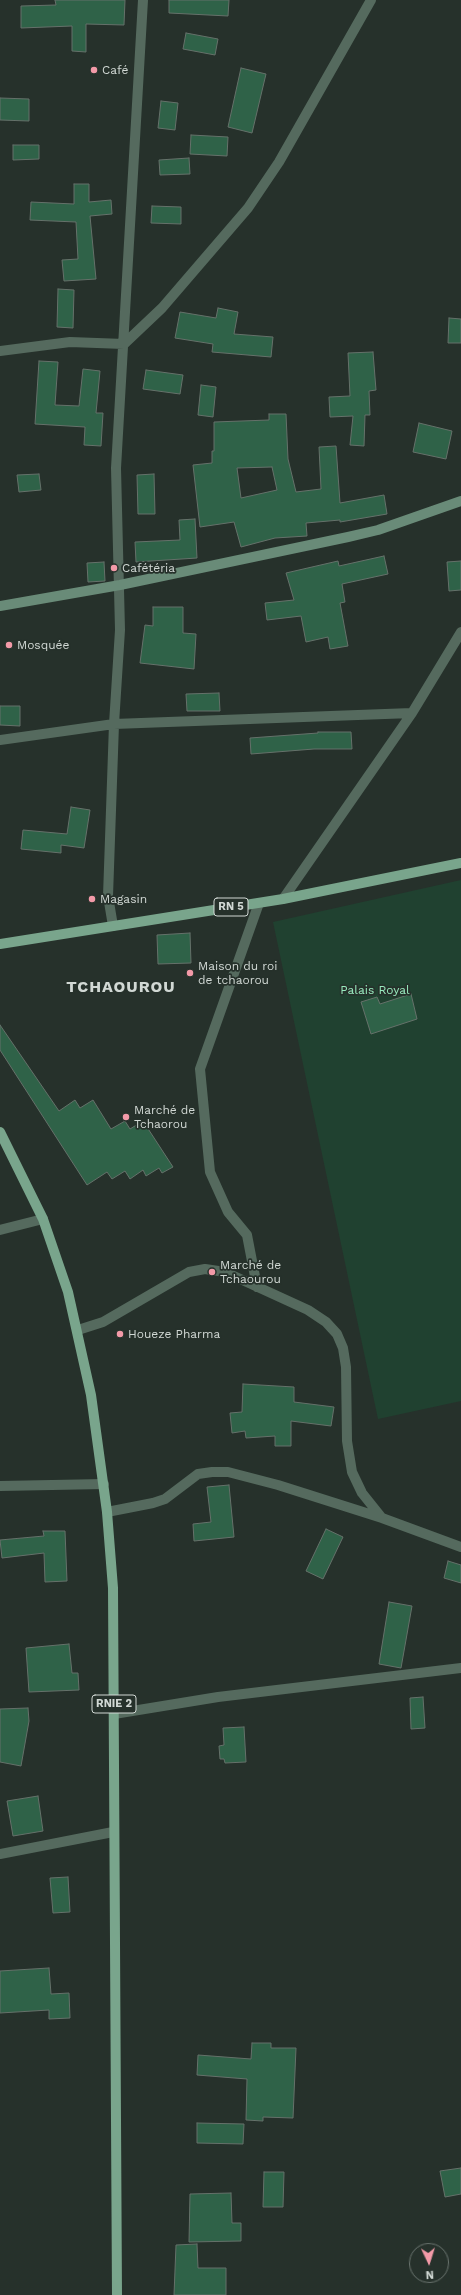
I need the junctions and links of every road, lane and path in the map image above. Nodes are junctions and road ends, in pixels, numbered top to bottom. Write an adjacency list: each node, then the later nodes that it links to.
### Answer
1 (143, 0): 3 (street)
2 (371, 0): 3 (street)
3 (124, 344): 4 (street); 6 (street)
4 (0, 351)
5 (461, 501): 6 (street)
6 (120, 585): 7 (street); 10 (street)
7 (0, 606)
8 (461, 632): 9 (street)
9 (412, 713): 10 (street); 13 (street)
10 (114, 724): 11 (street); 15 (street)
11 (0, 740)
12 (461, 863): 13 (main road, RN 5)
13 (283, 899): 14 (main road, RN 5)
14 (259, 903): 15 (main road, RN 5); 20 (street)
15 (113, 926): 16 (main road, RN 5)
16 (0, 944)
17 (0, 1132): 18 (main road, RNIE 2)
18 (44, 1219): 19 (street); 21 (main road, RNIE 2)
19 (0, 1230)
20 (257, 1287): 21 (street); 25 (street)
21 (78, 1330): 22 (main road, RNIE 2)
22 (104, 1484): 23 (street); 24 (main road, RNIE 2)
23 (0, 1486)
24 (107, 1512): 25 (street); 28 (main road, RNIE 2)
25 (382, 1518): 26 (street)
26 (461, 1547)
27 (461, 1668): 28 (street)
28 (114, 1714): 29 (main road, RNIE 2)
29 (113, 1832): 30 (street); 31 (main road, RNIE 2)
30 (0, 1854)
31 (117, 2295)

